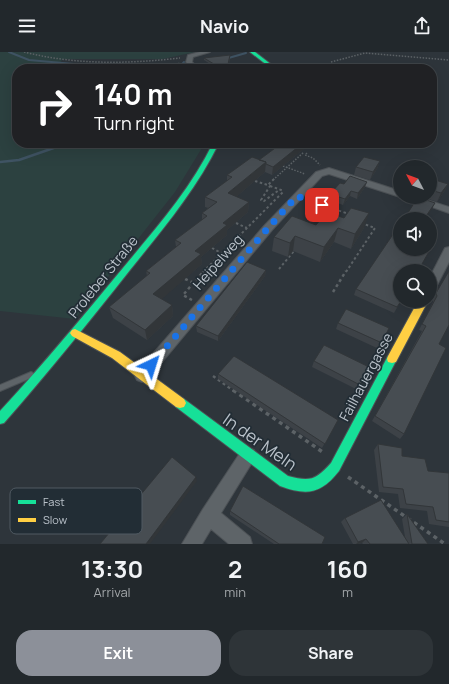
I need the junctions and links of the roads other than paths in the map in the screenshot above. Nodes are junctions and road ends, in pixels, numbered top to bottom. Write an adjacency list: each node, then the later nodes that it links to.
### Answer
1 (205, 52): 3 (street)
2 (252, 52): 4 (main road)
3 (190, 64)
4 (268, 64)
5 (214, 148): 12 (main road, Proleber Straße)
6 (393, 192): 14 (street, Heipelweg)
7 (431, 204): 8 (street)
8 (449, 210)
9 (449, 251): 10 (street)
10 (437, 274)
11 (419, 308): 18 (main road, Failhauergasse)
12 (75, 333): 13 (main road, Proleber Straße); 14 (main road, In der Meln)
13 (46, 369): 15 (lane); 16 (main road, Proleber Straße)
14 (142, 376): 17 (main road, In der Meln)
15 (0, 388)
16 (0, 419)
17 (248, 456): 18 (main road, In der Meln); 19 (street)
18 (335, 467)
19 (209, 516): 20 (street); 21 (street)
20 (191, 544)
21 (243, 544)

